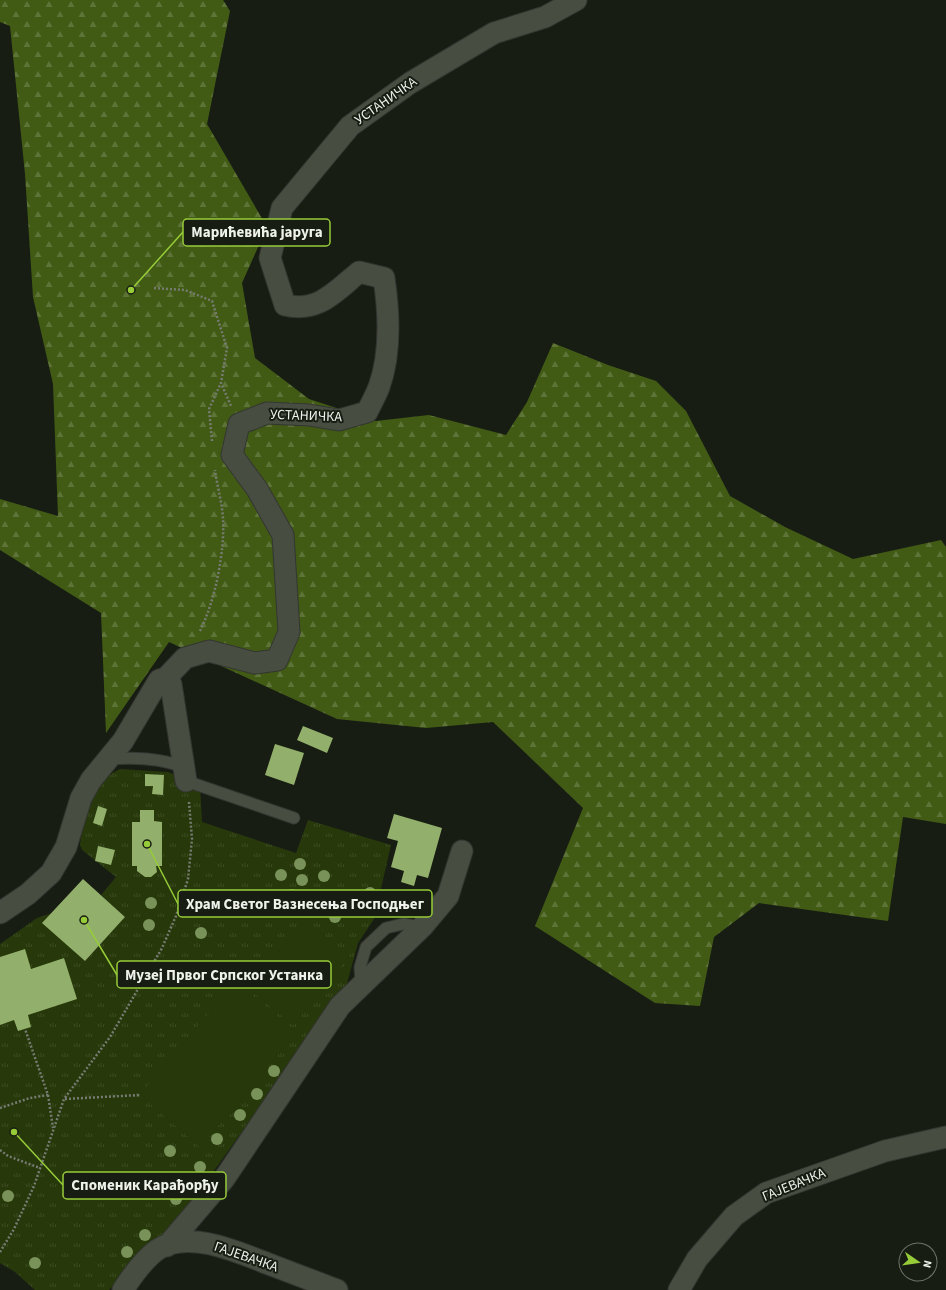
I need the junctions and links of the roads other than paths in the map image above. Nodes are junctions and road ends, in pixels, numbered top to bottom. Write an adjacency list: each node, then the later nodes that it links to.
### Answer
1 (576, 0): 2 (street, УСТАНИЧКА)
2 (166, 678): 3 (street); 4 (street)
3 (110, 759): 4 (lane); 7 (street)
4 (185, 774): 5 (lane)
5 (294, 818)
6 (462, 851): 9 (street)
7 (0, 913)
8 (946, 1137): 12 (street, ГАЈЕВАЧКА)
9 (167, 1246): 10 (street, ГАЈЕВАЧКА); 11 (street, ГАЈЕВАЧКА)
10 (123, 1290)
11 (337, 1290)
12 (679, 1290)

